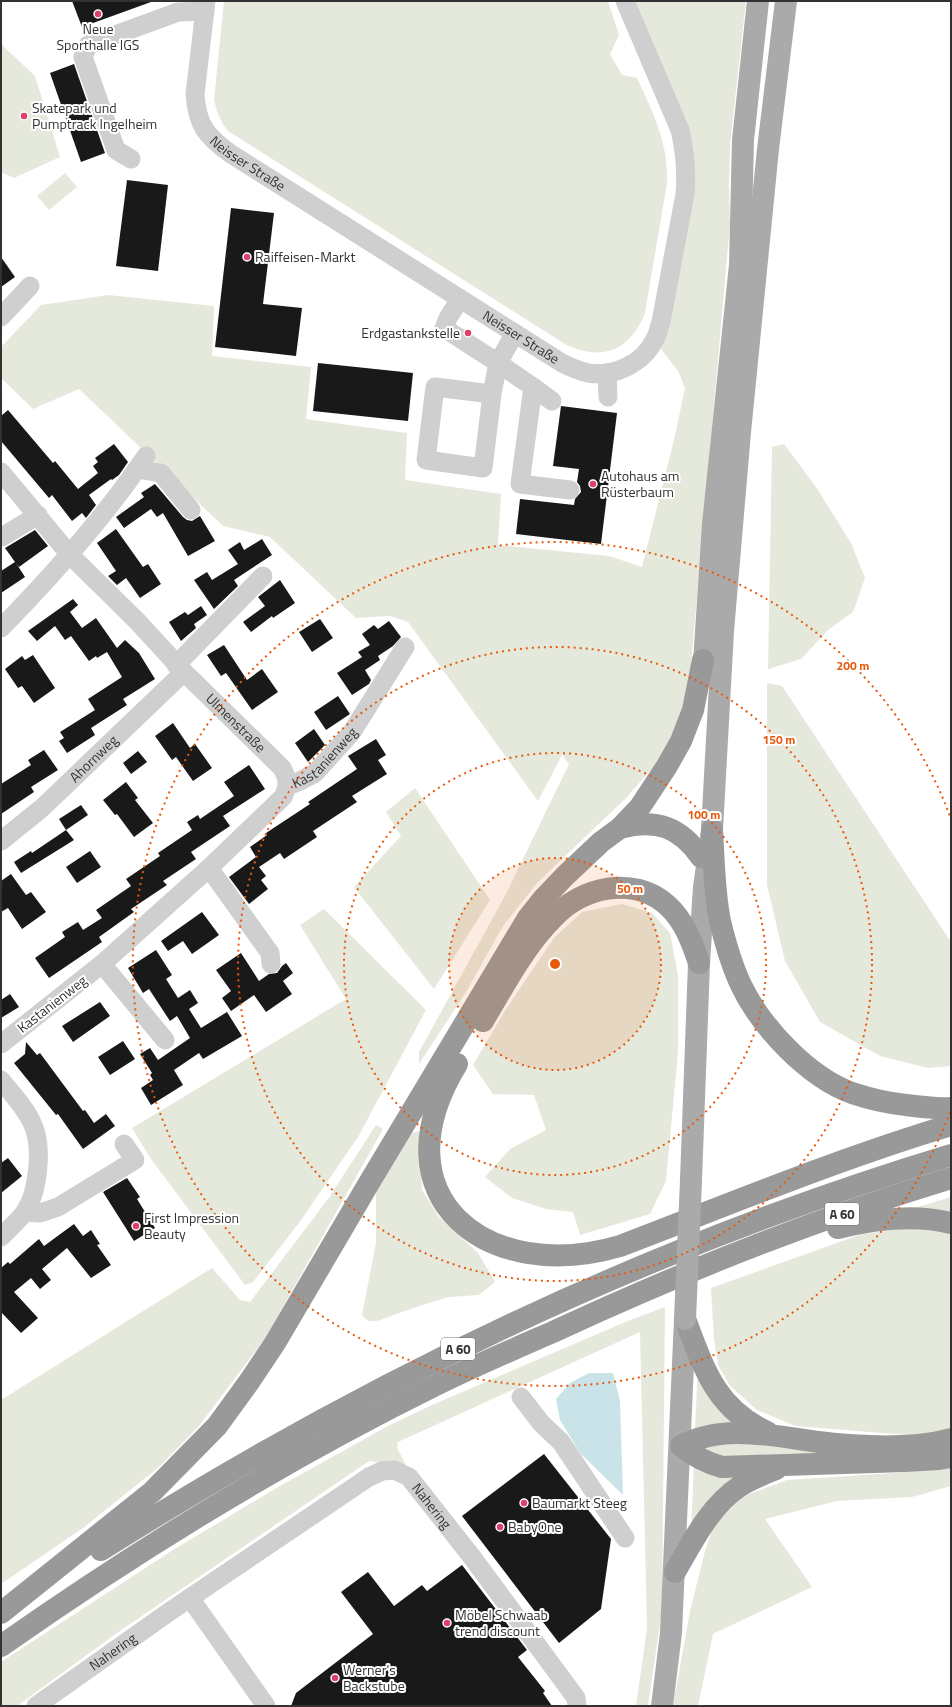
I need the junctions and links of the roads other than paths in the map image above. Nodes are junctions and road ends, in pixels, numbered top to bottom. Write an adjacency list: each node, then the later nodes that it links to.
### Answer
1 (625, 1): 11 (street, Neisser Straße)
2 (758, 1): 25 (main road)
3 (205, 6): 5 (street); 7 (street, Neisser Straße)
4 (787, 7): 29 (main road)
5 (131, 160)
6 (30, 286): 8 (street)
7 (460, 299): 9 (street, Neisser Straße); 10 (street)
8 (1, 317)
9 (515, 334): 10 (street); 11 (street, Neisser Straße)
10 (498, 363): 12 (street); 13 (street)
11 (607, 373): 14 (street)
12 (533, 387): 15 (street); 17 (street)
13 (492, 394): 13 (street)
14 (608, 397)
15 (552, 401)
16 (1, 472): 19 (street, Ulmenstraße)
17 (570, 490)
18 (191, 510): 21 (street)
19 (38, 515): 20 (street); 21 (street, Ulmenstraße)
20 (2, 537)
21 (70, 555): 23 (street); 26 (street, Ulmenstraße)
22 (264, 576): 26 (street)
23 (1, 628)
24 (405, 647): 27 (street, Kastanienweg)
25 (704, 660): 28 (highway); 31 (main road)
26 (180, 668): 27 (street, Ulmenstraße); 30 (street, Ahornweg)
27 (288, 786): 32 (street, Kastanienweg)
28 (620, 828): 31 (highway); 59 (highway)
29 (712, 830): 33 (main road); 40 (highway)
30 (1, 842)
31 (701, 857): 33 (main road)
32 (209, 868): 35 (street, Kastanienweg); 36 (street)
33 (704, 887): 34 (main road)
34 (699, 963): 41 (highway); 49 (main road, bridge)
35 (102, 964): 37 (street); 38 (street, Kastanienweg)
36 (271, 964)
37 (166, 1040)
38 (1, 1044)
39 (1, 1080): 45 (street)
40 (951, 1108)
41 (951, 1125)
42 (124, 1144): 45 (street)
43 (951, 1155): 60 (highway, A 60)
44 (951, 1178): 48 (highway, A 60)
45 (25, 1212): 47 (street)
46 (951, 1223): 48 (highway)
47 (1, 1237)
48 (734, 1253): 61 (highway, A 60)
49 (685, 1319): 51 (highway); 53 (main road)
50 (521, 1397): 56 (street)
51 (775, 1436): 52 (highway); 53 (highway)
52 (951, 1440)
53 (681, 1446): 55 (highway); 57 (main road)
54 (951, 1457): 55 (highway)
55 (783, 1466): 57 (highway)
56 (625, 1538)
57 (675, 1572): 65 (main road)
58 (190, 1598): 62 (street, Nahering); 63 (street); 64 (street, Nahering)
59 (1, 1613)
60 (1, 1616)
61 (1, 1646)
62 (36, 1706)
63 (266, 1706)
64 (577, 1706)
65 (662, 1706)

